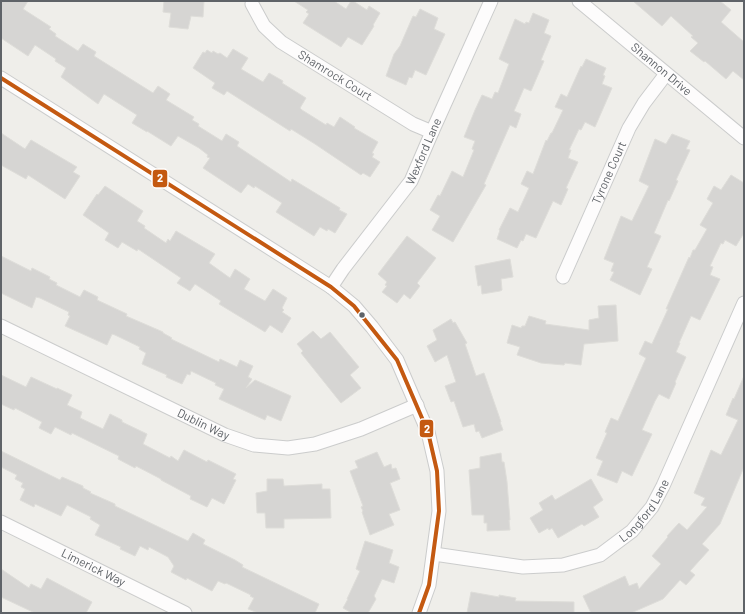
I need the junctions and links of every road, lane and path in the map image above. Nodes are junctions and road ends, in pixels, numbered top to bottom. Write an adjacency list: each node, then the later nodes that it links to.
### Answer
1 (492, 1): 6 (street, Wexford Lane)
2 (579, 1): 4 (street, Shannon Drive)
3 (252, 4): 6 (street, Shamrock Court)
4 (666, 74): 7 (street, Shannon Drive); 8 (street, Tyrone Court)
5 (1, 78): 9 (street)
6 (432, 132): 9 (street, Wexford Lane)
7 (744, 138)
8 (563, 277)
9 (331, 287): 12 (street)
10 (744, 303): 14 (street, Longford Lane)
11 (1, 326): 12 (street, Dublin Way)
12 (417, 405): 14 (street)
13 (1, 522): 15 (street, Limerick Way)
14 (434, 554): 16 (street)
15 (185, 613)
16 (419, 613)

